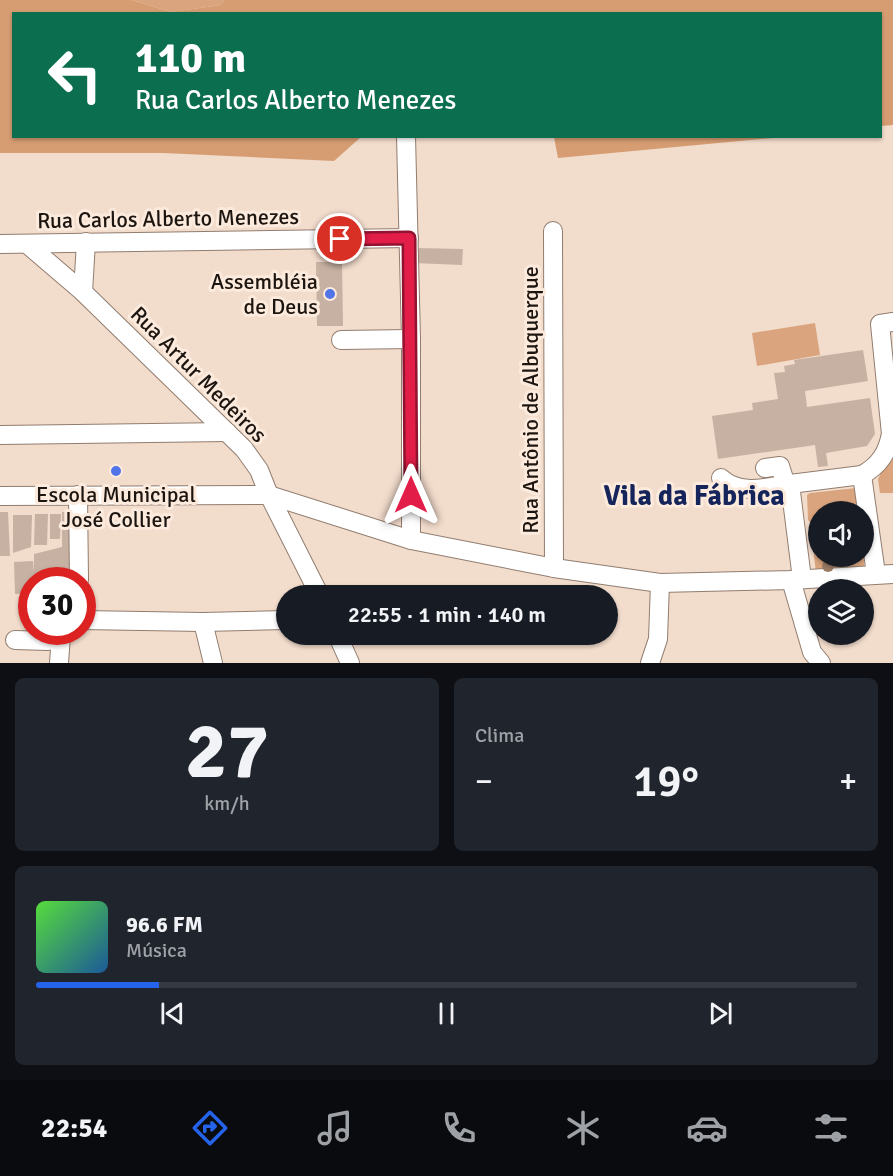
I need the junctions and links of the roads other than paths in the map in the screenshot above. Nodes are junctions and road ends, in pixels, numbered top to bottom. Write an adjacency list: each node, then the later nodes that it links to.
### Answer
1 (406, 138): 3 (street)
2 (553, 231): 22 (street, Rua Antônio de Albuquerque)
3 (409, 238): 4 (street, Rua Carlos Alberto Menezes); 10 (street)
4 (86, 242): 6 (street, Rua Carlos Alberto Menezes); 7 (street)
5 (0, 244): 6 (street, Rua Carlos Alberto Menezes)
6 (27, 244): 7 (street, Rua Artur Medeiros)
7 (83, 292): 11 (street, Rua Artur Medeiros)
8 (887, 323): 14 (street)
9 (340, 339): 10 (street)
10 (411, 339): 20 (street)
11 (227, 432): 12 (street); 18 (street, Rua Artur Medeiros)
12 (0, 435)
13 (765, 468): 16 (street)
14 (862, 475): 16 (street); 23 (street)
15 (721, 478): 16 (street)
16 (788, 484): 24 (street)
17 (78, 495): 18 (street); 19 (street); 21 (street)
18 (268, 495): 20 (street); 26 (street, Rua Artur Medeiros)
19 (0, 496)
20 (411, 540): 22 (street)
21 (79, 567)
22 (554, 568): 25 (street)
23 (885, 574): 24 (street)
24 (796, 580): 25 (street); 34 (street)
25 (660, 583): 38 (street)
26 (314, 585)
27 (96, 620): 29 (street)
28 (276, 620): 29 (street)
29 (203, 622): 36 (street)
30 (15, 640): 31 (street)
31 (18, 640)
32 (61, 645): 35 (street)
33 (342, 645): 37 (street)
34 (810, 659)
35 (59, 663)
36 (213, 663)
37 (350, 663)
38 (650, 663)

